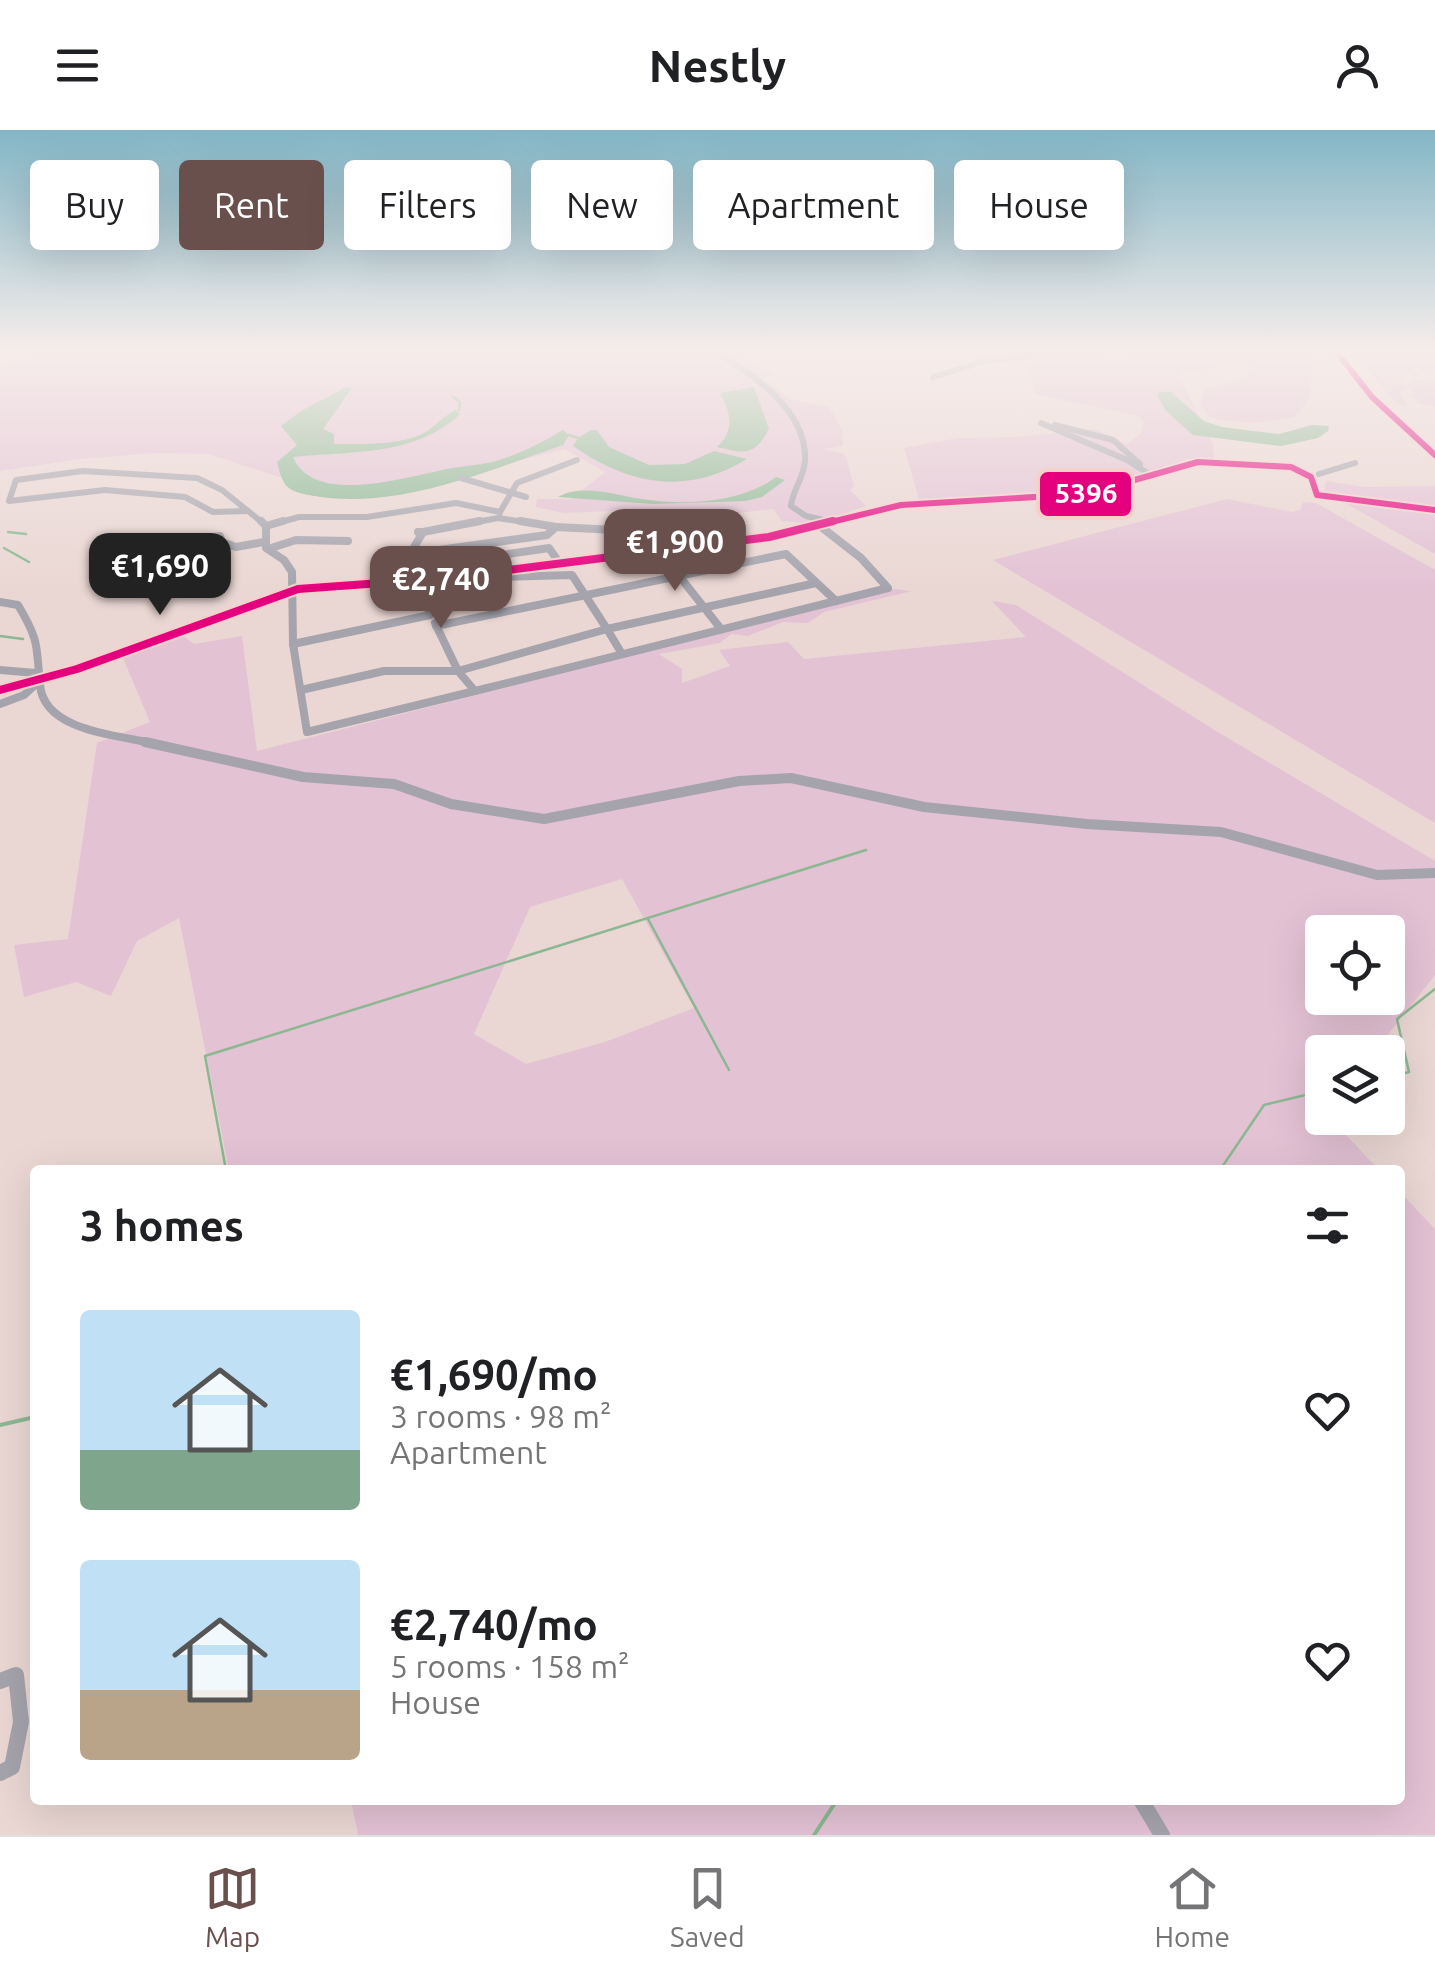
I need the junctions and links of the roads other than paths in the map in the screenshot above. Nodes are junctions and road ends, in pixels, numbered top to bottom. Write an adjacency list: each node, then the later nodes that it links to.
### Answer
1 (798, 430): 18 (street)
2 (1057, 430): 9 (street)
3 (1092, 430): 9 (street)
4 (1407, 430): 5 (main road)
5 (1435, 455)
6 (578, 460): 13 (street)
7 (1354, 463): 10 (street)
8 (1291, 468): 9 (street); 10 (street); 12 (street)
9 (1148, 473): 18 (street)
10 (1318, 474): 12 (street)
11 (461, 478): 13 (street)
12 (1315, 484): 15 (street)
13 (513, 494): 14 (street); 17 (street)
14 (526, 496)
15 (1435, 510)
16 (248, 511): 16 (street); 19 (street)
17 (499, 515): 19 (street); 21 (street); 27 (street)
18 (832, 522): 20 (street)
19 (266, 526): 25 (street)
20 (820, 526): 24 (street); 36 (street)
21 (556, 527): 24 (street); 27 (street)
22 (188, 541): 25 (street)
23 (348, 541): 25 (street)
24 (720, 542): 26 (street)
25 (266, 545): 34 (street)
26 (658, 549): 28 (street); 31 (street)
27 (410, 554): 29 (street)
28 (562, 560): 29 (street); 30 (street); 35 (street)
29 (412, 568): 32 (street)
30 (498, 570): 32 (street); 35 (street)
31 (678, 576): 33 (street); 35 (street); 38 (street)
32 (417, 580): 34 (street); 39 (street)
33 (816, 583): 36 (street); 38 (street)
34 (291, 591): 43 (street); 47 (street)
35 (586, 595): 40 (street); 41 (street)
36 (836, 601): 42 (street)
37 (0, 602): 47 (street)
38 (703, 607): 41 (street); 42 (street)
39 (430, 615): 40 (street); 43 (street)
40 (436, 626): 46 (street)
41 (608, 629): 44 (street); 46 (street)
42 (722, 630): 44 (street)
43 (293, 644): 49 (street)
44 (624, 654): 50 (street)
45 (0, 670): 47 (street)
46 (458, 671): 49 (street); 50 (street)
47 (37, 678): 48 (street); 51 (street); 52 (street)
48 (0, 690)
49 (302, 690): 50 (street)
50 (475, 691)
51 (0, 704)
52 (1435, 872)
53 (0, 1680): 54 (street)
54 (0, 1774)
55 (1144, 1805): 56 (street)
56 (1162, 1835)

